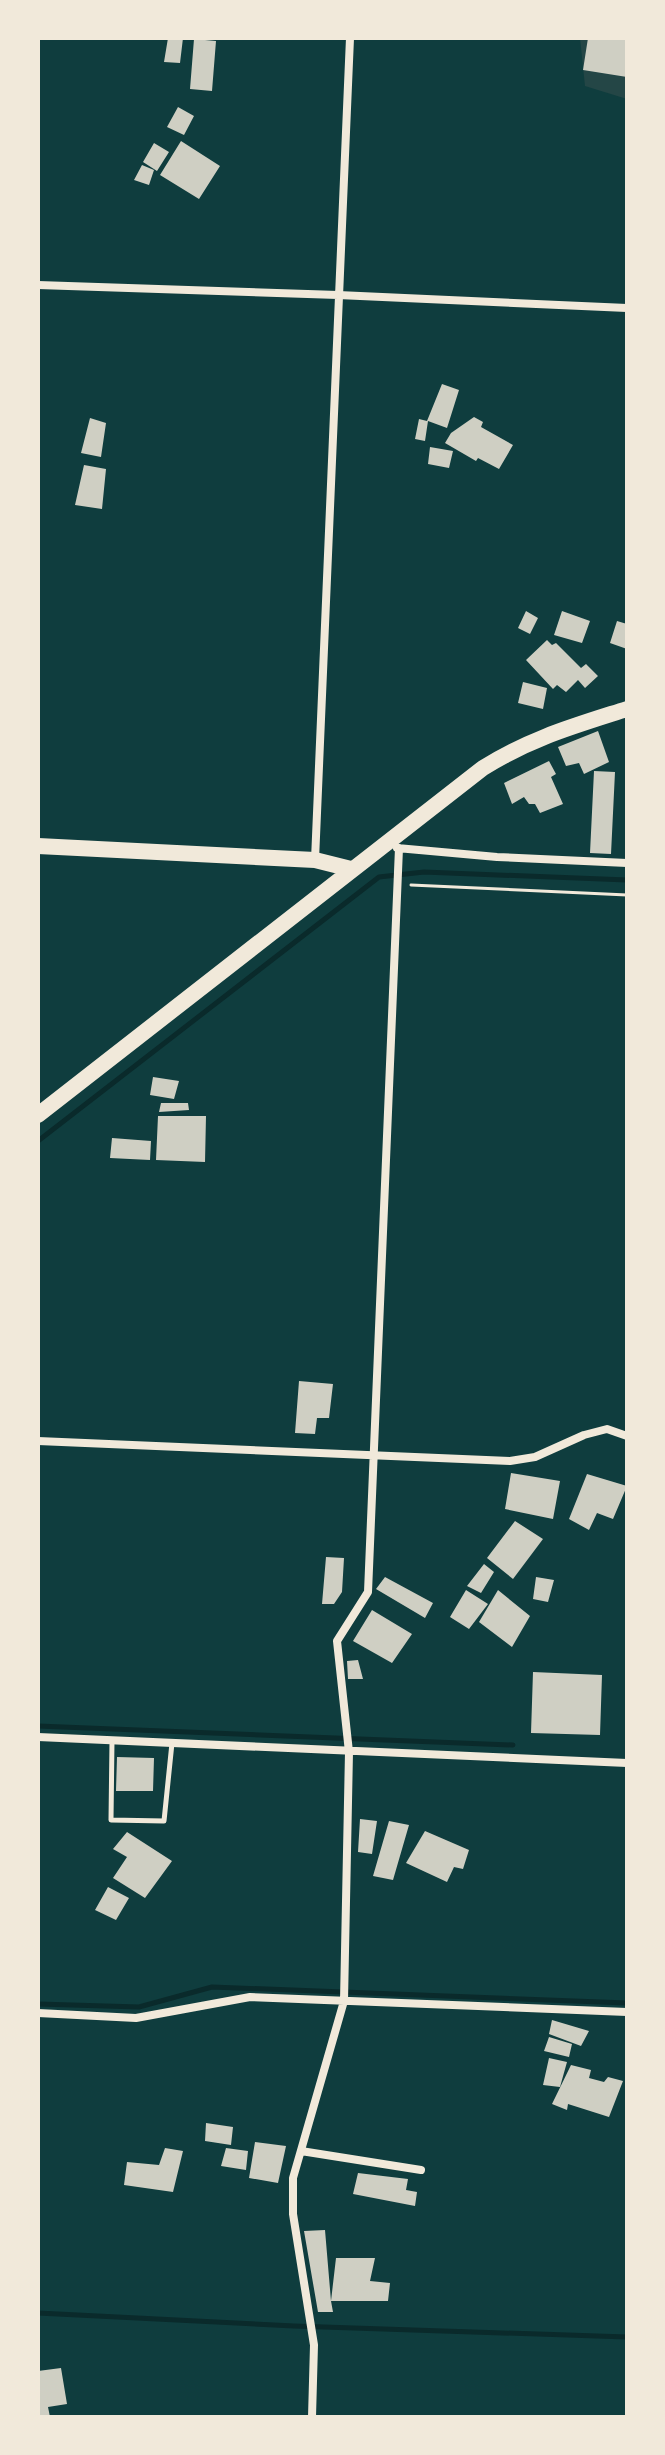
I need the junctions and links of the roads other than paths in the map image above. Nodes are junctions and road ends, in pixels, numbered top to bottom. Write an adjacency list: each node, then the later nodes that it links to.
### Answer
1 (350, 38): 3 (street)
2 (38, 285): 3 (street)
3 (338, 295): 4 (street); 8 (street)
4 (627, 308)
5 (627, 709): 7 (main road)
6 (38, 846): 8 (main road)
7 (392, 847): 9 (street); 10 (main road); 14 (street)
8 (315, 860): 10 (main road)
9 (627, 863)
10 (351, 869): 11 (main road)
11 (38, 1115)
12 (627, 1436): 14 (street)
13 (38, 1441): 14 (street)
14 (373, 1456): 18 (street)
15 (38, 1737): 16 (street)
16 (112, 1741): 17 (street); 17 (lane)
17 (172, 1742): 18 (street)
18 (349, 1752): 19 (street); 20 (street)
19 (627, 1763)
20 (344, 2001): 21 (street); 22 (street); 23 (street)
21 (627, 2012)
22 (38, 2013)
23 (301, 2151): 24 (street); 25 (street)
24 (421, 2170)
25 (312, 2417)

